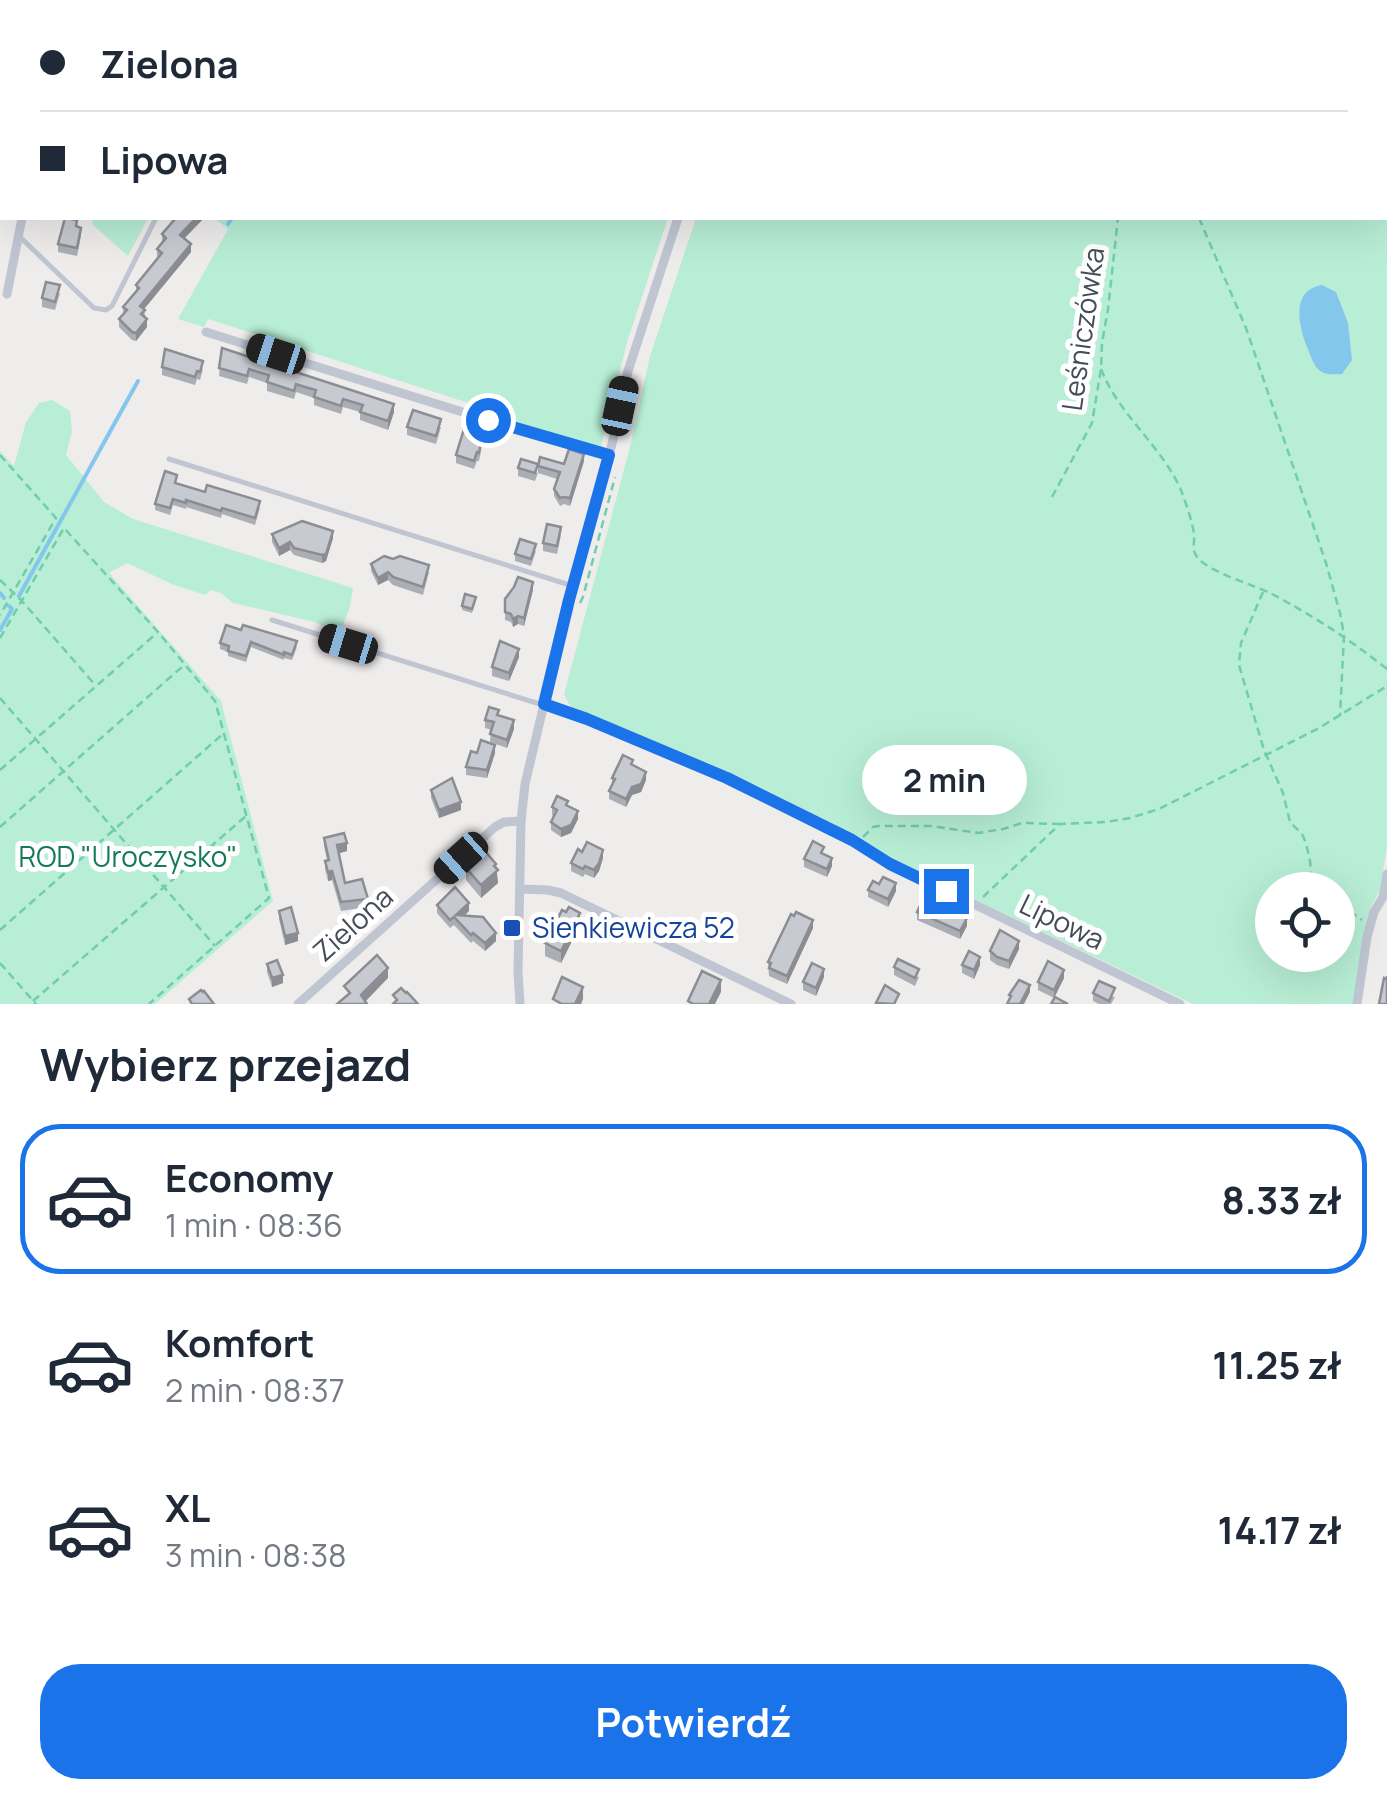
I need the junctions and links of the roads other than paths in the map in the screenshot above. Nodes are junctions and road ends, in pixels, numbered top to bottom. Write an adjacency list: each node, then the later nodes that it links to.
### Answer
1 (22, 220): 4 (street)
2 (155, 220): 4 (lane)
3 (677, 220): 7 (street)
4 (18, 236): 5 (street)
5 (7, 294)
6 (206, 332): 7 (street)
7 (609, 455): 9 (street)
8 (169, 459): 9 (lane)
9 (573, 586): 11 (street)
10 (272, 620): 11 (lane)
11 (544, 704): 12 (street); 18 (street, Lipowa)
12 (521, 821): 14 (street); 15 (street, Zielona)
13 (1387, 874): 19 (street)
14 (522, 889): 16 (street); 17 (street)
15 (298, 1004)
16 (520, 1004)
17 (792, 1004)
18 (1180, 1004)
19 (1356, 1004)

